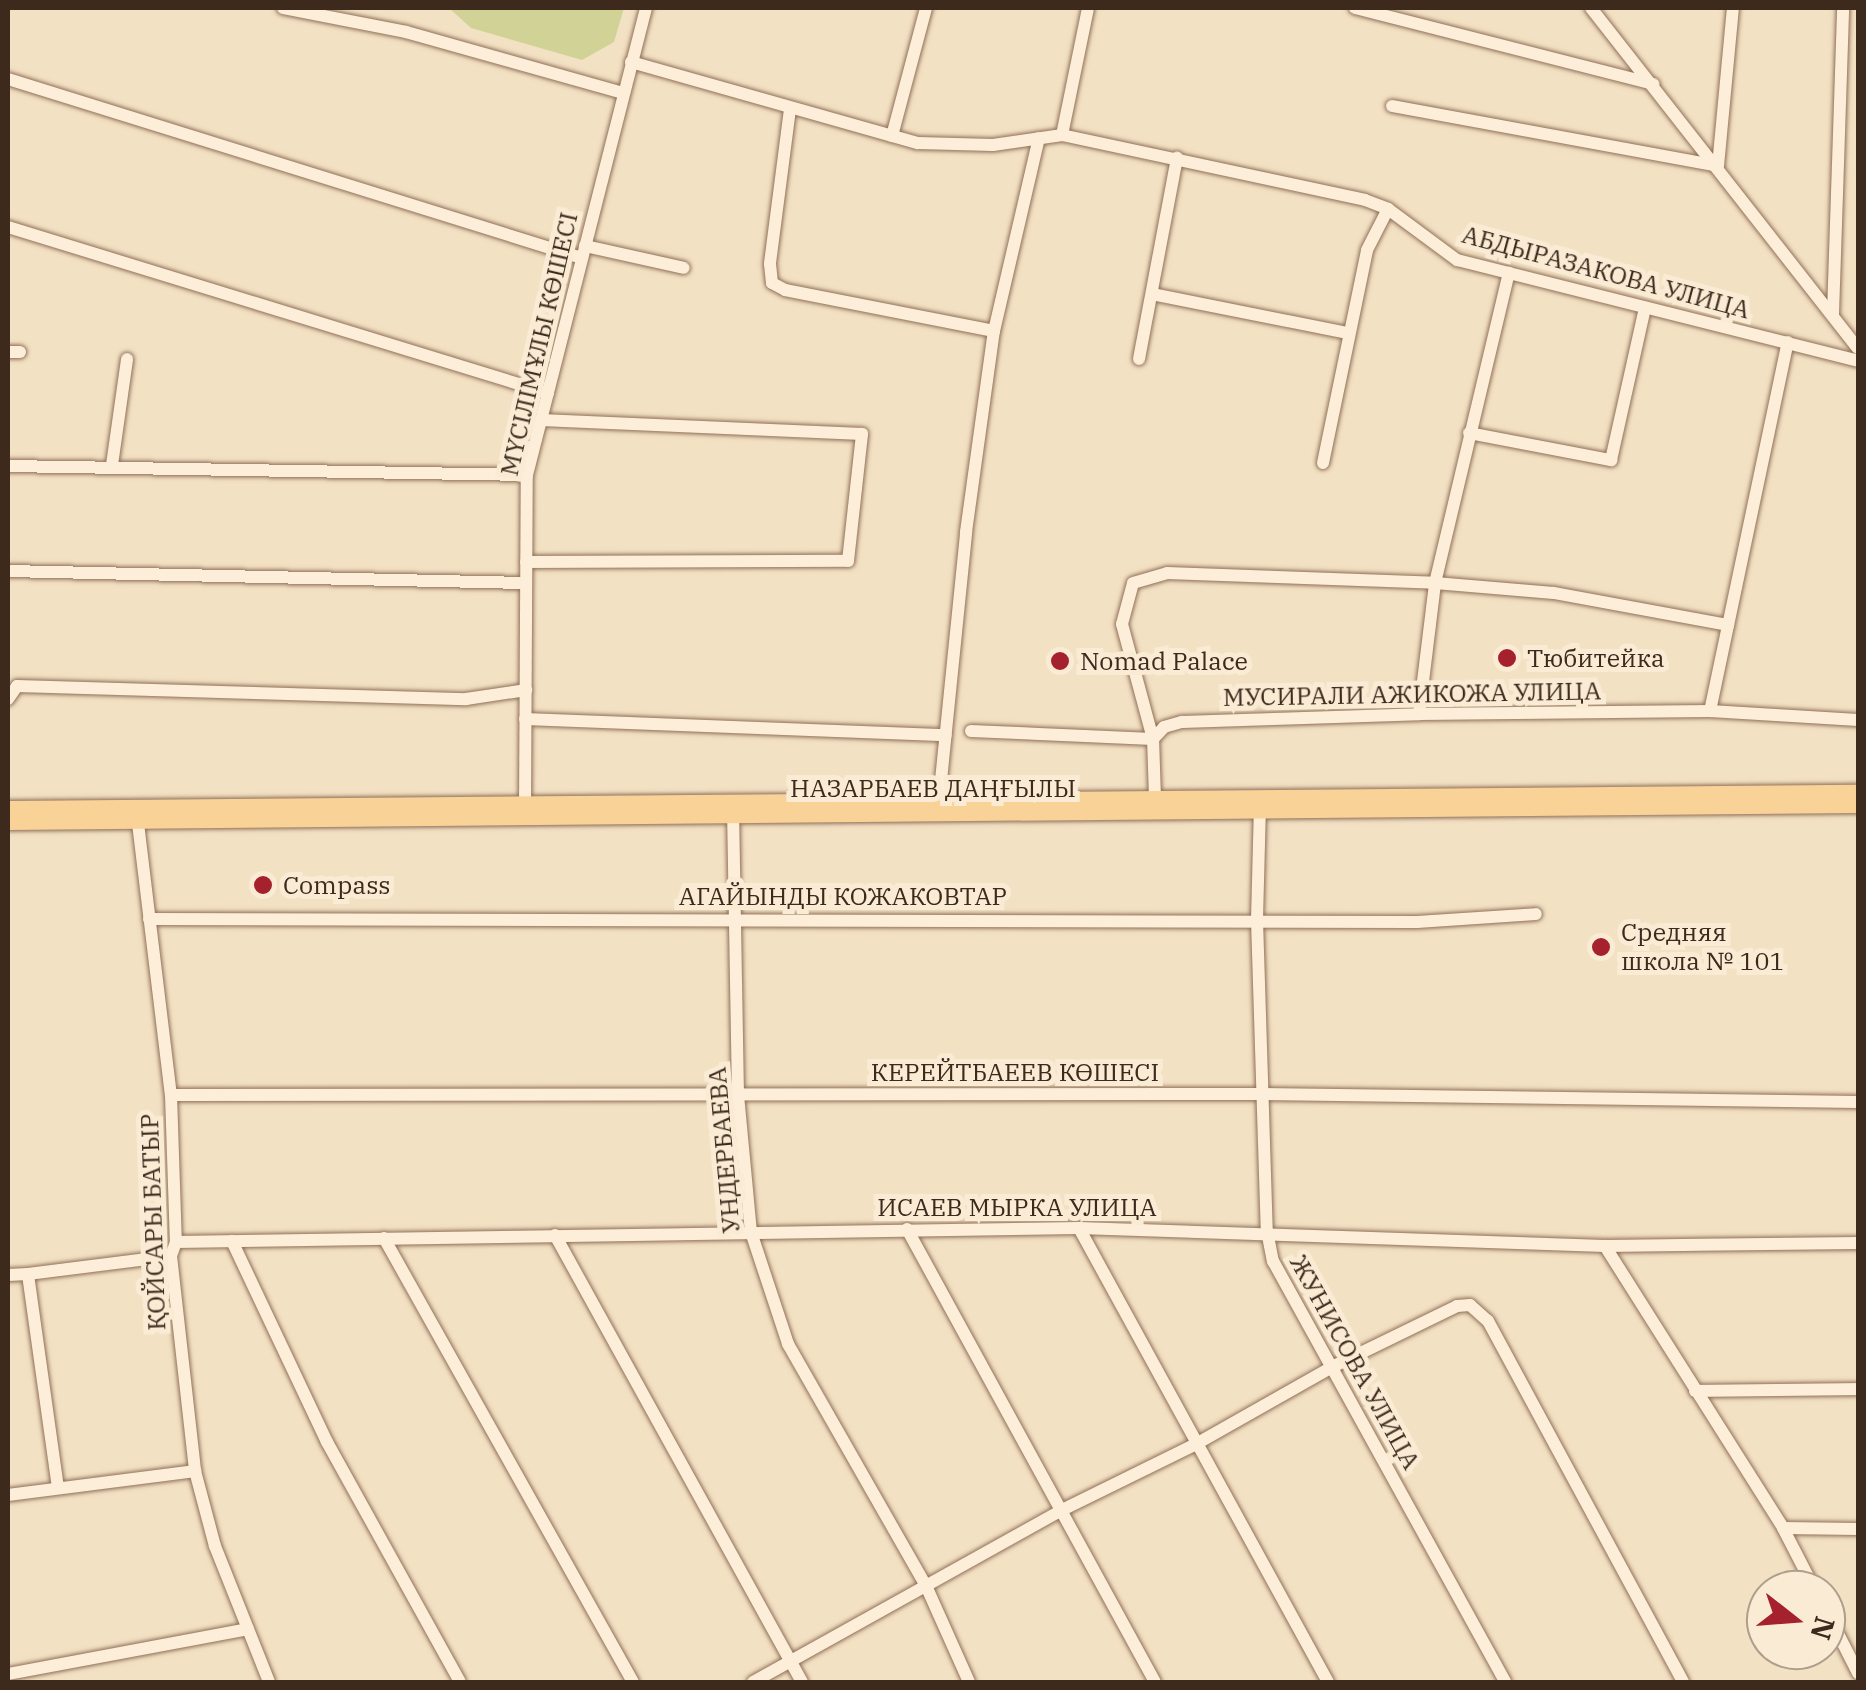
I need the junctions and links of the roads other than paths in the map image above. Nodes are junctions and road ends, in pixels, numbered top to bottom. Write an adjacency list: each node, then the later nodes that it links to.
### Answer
1 (282, 8): 13 (street)
2 (646, 8): 10 (street, МҮСІЛІМҰЛЫ КӨШЕСІ)
3 (926, 8): 17 (street)
4 (1088, 8): 16 (street)
5 (1355, 8): 9 (street)
6 (1591, 8): 12 (street)
7 (1734, 8): 20 (street)
8 (1842, 8): 28 (street)
9 (1374, 10): 12 (street)
10 (632, 62): 13 (street, МҮСІЛІМҰЛЫ КӨШЕСІ); 15 (street, АБДЫРАЗАКОВА УЛИЦА)
11 (8, 79): 23 (street)
12 (1653, 84): 20 (street)
13 (624, 93): 23 (street, МҮСІЛІМҰЛЫ КӨШЕСІ)
14 (1392, 106): 20 (street)
15 (790, 109): 17 (street, АБДЫРАЗАКОВА УЛИЦА); 29 (street)
16 (1062, 135): 18 (street, АБДЫРАЗАКОВА УЛИЦА); 19 (street, АБДЫРАЗАКОВА УЛИЦА)
17 (892, 136): 18 (street, АБДЫРАЗАКОВА УЛИЦА)
18 (1040, 138): 29 (street)
19 (1177, 158): 21 (street, АБДЫРАЗАКОВА УЛИЦА); 26 (street)
20 (1718, 166): 28 (street)
21 (1388, 209): 25 (street, АБДЫРАЗАКОВА УЛИЦА); 30 (street)
22 (8, 227): 36 (street)
23 (584, 252): 24 (street); 36 (street, МҮСІЛІМҰЛЫ КӨШЕСІ)
24 (684, 268)
25 (1509, 273): 27 (street, АБДЫРАЗАКОВА УЛИЦА); 38 (street)
26 (1152, 294): 30 (street); 33 (street)
27 (1645, 308): 31 (street, АБДЫРАЗАКОВА УЛИЦА); 38 (street)
28 (1833, 314): 32 (street)
29 (994, 330): 55 (street)
30 (1348, 333): 39 (street)
31 (1788, 342): 35 (street, АБДЫРАЗАКОВА УЛИЦА); 47 (street)
32 (1858, 348)
33 (1139, 359)
34 (127, 360): 40 (street)
35 (1858, 360)
36 (548, 393): 37 (street, МҮСІЛІМҰЛЫ КӨШЕСІ)
37 (541, 420): 42 (street, МҮСІЛІМҰЛЫ КӨШЕСІ); 43 (street)
38 (1470, 433): 46 (street)
39 (1324, 463)
40 (112, 465): 41 (street); 42 (street)
41 (8, 466)
42 (527, 475): 43 (street, МҮСІЛІМҰЛЫ КӨШЕСІ)
43 (526, 562): 45 (street, МҮСІЛІМҰЛЫ КӨШЕСІ)
44 (8, 571): 45 (street)
45 (526, 582): 48 (street, МҮСІЛІМҰЛЫ КӨШЕСІ)
46 (1436, 583): 47 (street); 51 (street); 56 (street)
47 (1728, 625): 50 (street)
48 (526, 690): 49 (street); 52 (street, МҮСІЛІМҰЛЫ КӨШЕСІ)
49 (8, 699)
50 (1710, 711): 51 (street, МУСИРАЛИ АЖИКОЖА УЛИЦА); 53 (street, МУСИРАЛИ АЖИКОЖА УЛИЦА)
51 (1419, 714): 56 (street, МУСИРАЛИ АЖИКОЖА УЛИЦА)
52 (525, 718): 55 (street); 64 (street, МҮСІЛІМҰЛЫ КӨШЕСІ)
53 (1858, 720)
54 (971, 731): 56 (street, МУСИРАЛИ АЖИКОЖА УЛИЦА)
55 (946, 735): 59 (street)
56 (1153, 739): 58 (street)
57 (1858, 792): 60 (main road, НАЗАРБАЕВ ДАҢҒЫЛЫ)
58 (1155, 798): 59 (main road, НАЗАРБАЕВ ДАҢҒЫЛЫ); 60 (main road, НАЗАРБАЕВ ДАҢҒЫЛЫ)
59 (939, 800): 63 (main road, НАЗАРБАЕВ ДАҢҒЫЛЫ)
60 (1260, 804): 61 (main road, НАЗАРБАЕВ ДАҢҒЫЛЫ); 63 (main road, НАЗАРБАЕВ ДАҢҒЫЛЫ); 70 (street, ЖУНИСОВА УЛИЦА)
61 (1858, 805)
62 (8, 808): 65 (main road, НАЗАРБАЕВ ДАҢҒЫЛЫ)
63 (733, 809): 64 (main road, НАЗАРБАЕВ ДАҢҒЫЛЫ); 68 (street, УНДЕРБАЕВА)
64 (525, 810): 65 (main road, НАЗАРБАЕВ ДАҢҒЫЛЫ)
65 (137, 814): 66 (main road, НАЗАРБАЕВ ДАҢҒЫЛЫ); 69 (street, ҚОЙСАРЫ БАТЫР)
66 (8, 822)
67 (1536, 914): 70 (street, АГАЙЫНДЫ КОЖАКОВТАР)
68 (736, 918): 69 (street, АГАЙЫНДЫ КОЖАКОВТАР); 70 (street, АГАЙЫНДЫ КОЖАКОВТАР); 73 (street, УНДЕРБАЕВА)
69 (150, 919): 72 (street, ҚОЙСАРЫ БАТЫР)
70 (1257, 920): 71 (street, ЖУНИСОВА УЛИЦА)
71 (1262, 1094): 73 (street, КЕРЕЙТБАЕЕВ КӨШЕСІ); 74 (street, КЕРЕЙТБАЕЕВ КӨШЕСІ); 77 (street, ЖУНИСОВА УЛИЦА)
72 (170, 1095): 73 (street, КЕРЕЙТБАЕЕВ КӨШЕСІ); 84 (street, ҚОЙСАРЫ БАТЫР)
73 (738, 1095): 78 (street, УНДЕРБАЕВА)
74 (1858, 1102)
75 (1079, 1228): 76 (street, ИСАЕВ МЫРКА УЛИЦА); 77 (street, ИСАЕВ МЫРКА УЛИЦА); 90 (street)
76 (907, 1229): 78 (street, ИСАЕВ МЫРКА УЛИЦА); 94 (street)
77 (1266, 1231): 83 (street, ИСАЕВ МЫРКА УЛИЦА); 87 (street, ЖУНИСОВА УЛИЦА)
78 (751, 1232): 79 (street, ИСАЕВ МЫРКА УЛИЦА); 98 (street, УНДЕРБАЕВА)
79 (554, 1235): 80 (street, ИСАЕВ МЫРКА УЛИЦА); 101 (street)
80 (384, 1238): 81 (street, ИСАЕВ МЫРКА УЛИЦА); 106 (street)
81 (232, 1241): 84 (street, ИСАЕВ МЫРКА УЛИЦА); 105 (street)
82 (1858, 1243): 83 (street, ИСАЕВ МЫРКА УЛИЦА)
83 (1605, 1246): 89 (street)
84 (174, 1249): 86 (street, ИСАЕВ МЫРКА УЛИЦА); 91 (street, ҚОЙСАРЫ БАТЫР)
85 (8, 1274): 86 (street, ИСАЕВ МЫРКА УЛИЦА)
86 (28, 1274): 92 (street)
87 (1332, 1368): 90 (street); 112 (street, ЖУНИСОВА УЛИЦА); 113 (street)
88 (1858, 1389): 89 (street)
89 (1696, 1391): 95 (street)
90 (1196, 1444): 94 (street); 111 (street)
91 (195, 1471): 92 (street); 99 (street, ҚОЙСАРЫ БАТЫР)
92 (58, 1488): 93 (street)
93 (8, 1495)
94 (1060, 1511): 98 (street); 110 (street)
95 (1783, 1528): 96 (street); 97 (street)
96 (1858, 1529)
97 (1805, 1570)
98 (926, 1588): 101 (street); 109 (street, УНДЕРБАЕВА)
99 (248, 1629): 102 (street); 104 (street, ҚОЙСАРЫ БАТЫР)
100 (1846, 1654): 103 (street)
101 (790, 1661): 107 (street); 108 (street)
102 (8, 1674)
103 (1857, 1678)
104 (269, 1682)
105 (460, 1682)
106 (634, 1682)
107 (753, 1682)
108 (802, 1682)
109 (969, 1682)
110 (1155, 1682)
111 (1328, 1682)
112 (1505, 1682)
113 (1682, 1682)

